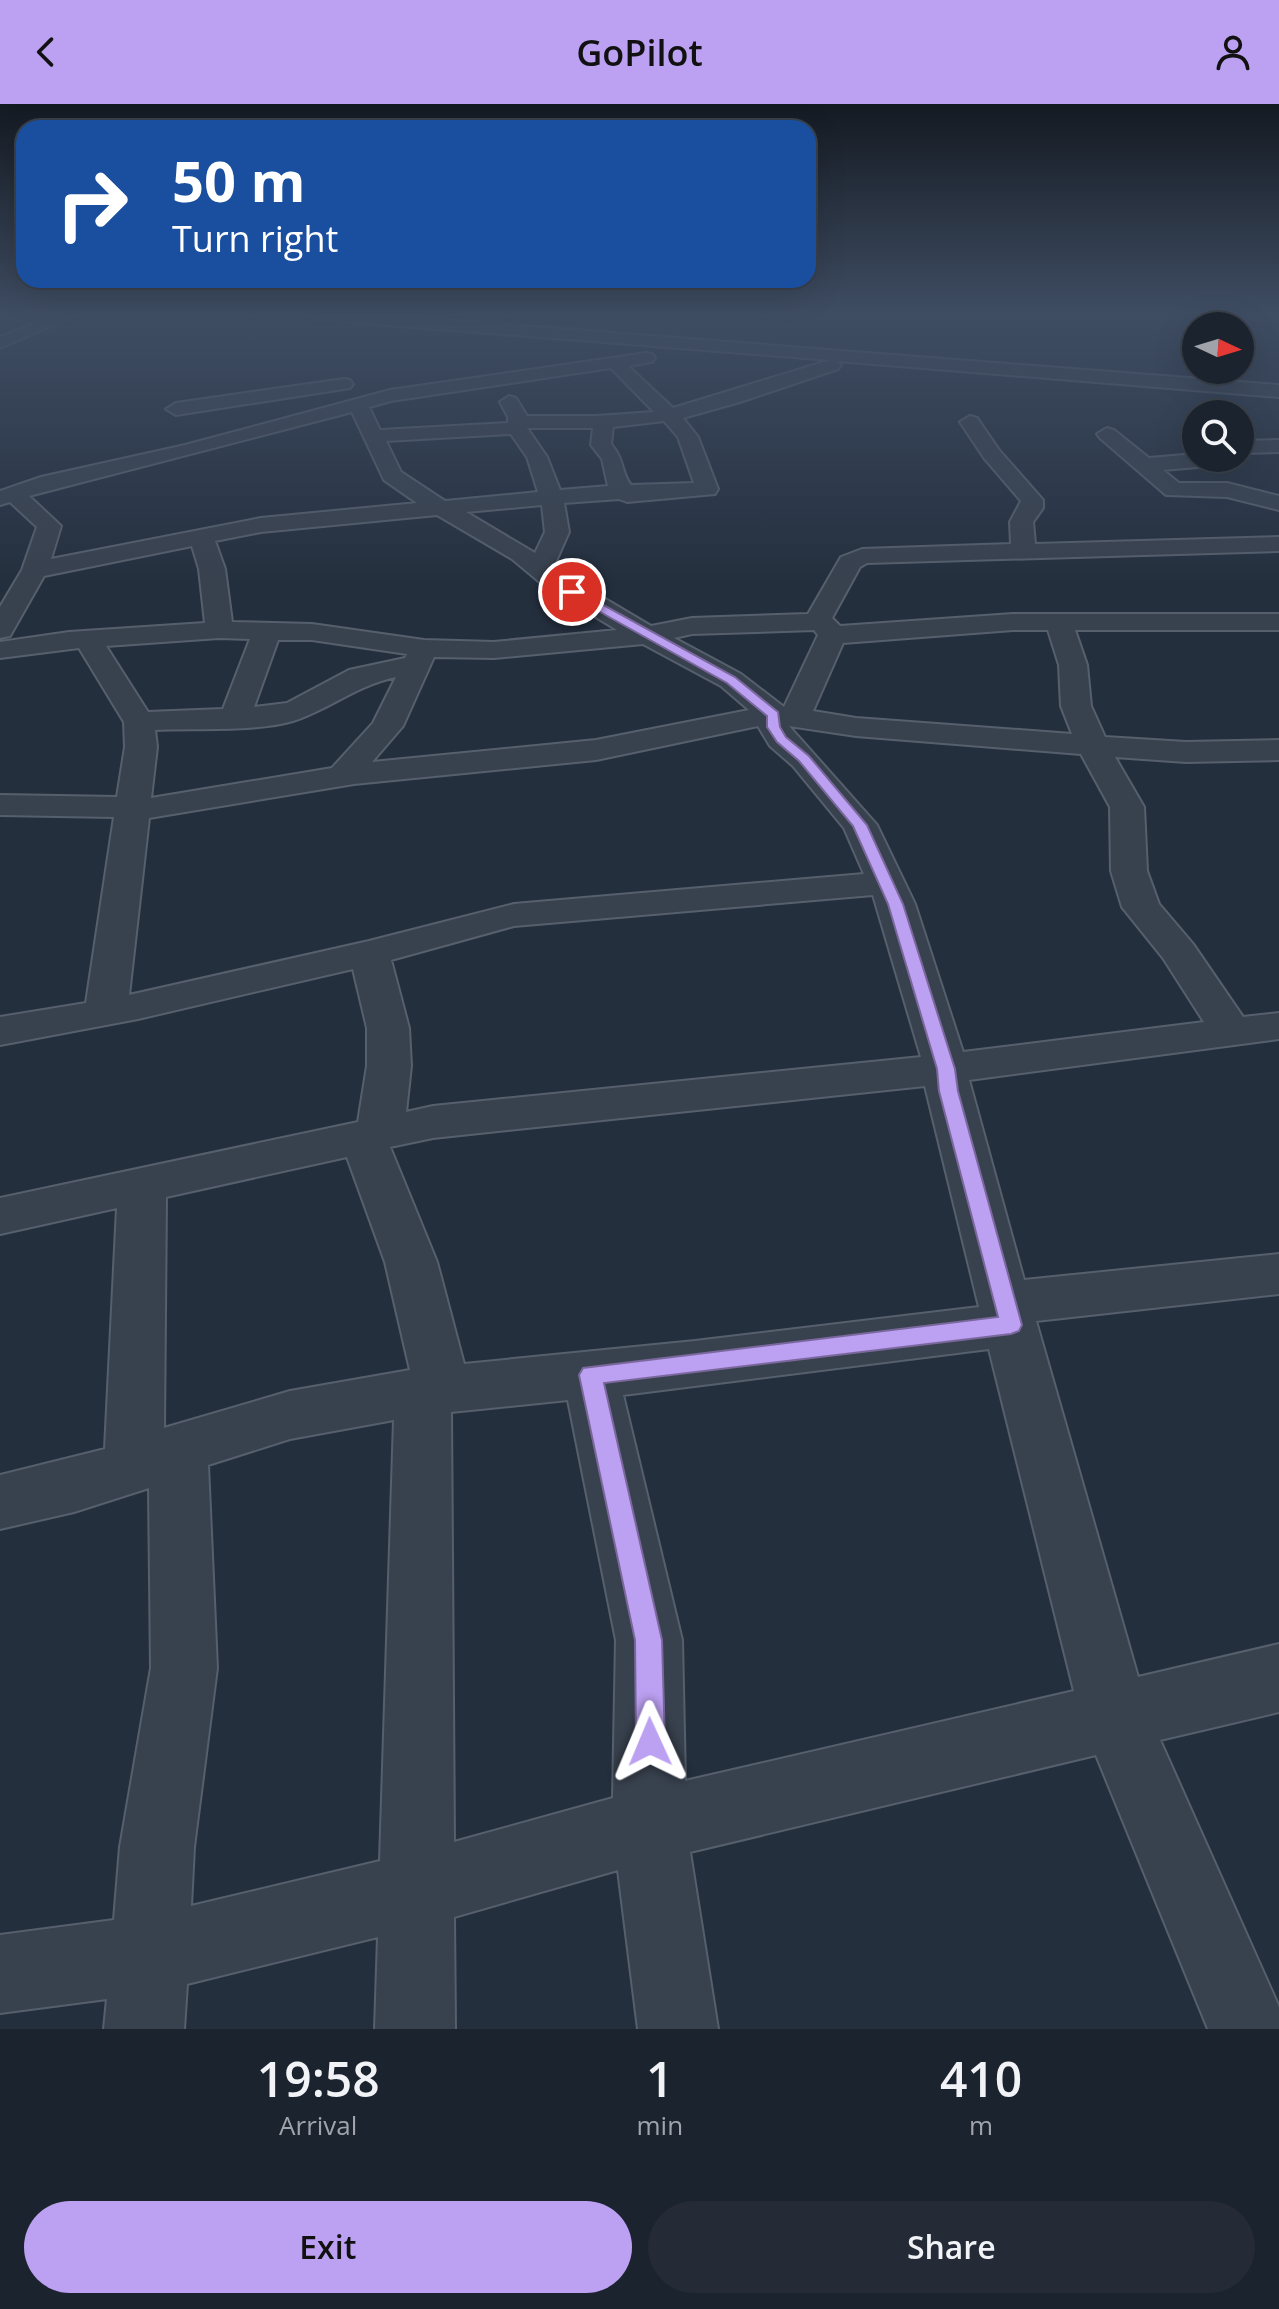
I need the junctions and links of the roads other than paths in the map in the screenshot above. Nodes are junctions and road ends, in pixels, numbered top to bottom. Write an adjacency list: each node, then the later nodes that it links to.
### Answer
1 (227, 404): 7 (street)
2 (315, 404): 20 (street)
3 (365, 404): 13 (street)
4 (507, 404): 11 (street)
5 (658, 404): 8 (street)
6 (712, 404): 8 (street)
7 (176, 409)
8 (670, 415): 9 (street); 21 (street)
9 (604, 422): 11 (street); 18 (street)
10 (970, 422): 27 (street)
11 (518, 425): 13 (street); 19 (street)
12 (1107, 434): 17 (street)
13 (372, 436): 24 (street)
14 (1279, 446): 15 (street)
15 (1254, 447)
16 (1182, 461): 17 (street)
17 (1142, 464): 23 (street)
18 (613, 465): 19 (street); 21 (street)
19 (541, 468): 22 (street)
20 (6, 495): 28 (street)
21 (627, 495): 22 (street)
22 (552, 499): 24 (street); 29 (street)
23 (1279, 503)
24 (442, 509): 25 (street); 29 (street)
25 (201, 536): 28 (street); 35 (street)
26 (1279, 544): 27 (street)
27 (1025, 551): 33 (street)
28 (35, 570): 30 (street)
29 (540, 570): 37 (street)
30 (7, 607): 34 (street)
31 (1279, 622): 32 (street)
32 (1059, 623): 33 (street); 45 (street)
33 (824, 628): 40 (street); 42 (street)
34 (0, 630)
35 (219, 630): 36 (street); 38 (street)
36 (267, 631): 41 (street); 43 (street)
37 (647, 635): 40 (street); 40 (street); 41 (street)
38 (88, 639): 39 (street); 44 (street)
39 (0, 650)
40 (751, 652): 42 (street)
41 (421, 656): 43 (street); 47 (street)
42 (784, 716): 45 (street); 47 (street); 50 (street)
43 (235, 717): 44 (street)
44 (139, 722): 49 (street)
45 (1093, 746): 46 (street); 55 (street)
46 (1279, 750)
47 (343, 776): 49 (street)
48 (0, 805): 49 (street)
49 (134, 808): 52 (street)
50 (886, 883): 51 (street); 56 (street)
51 (369, 953): 52 (street); 57 (street)
52 (106, 1010): 54 (street)
53 (1279, 1026): 55 (street)
54 (0, 1031)
55 (1232, 1032): 56 (street)
56 (946, 1069): 57 (street); 61 (street)
57 (371, 1135): 58 (street); 63 (street)
58 (142, 1184): 59 (street); 64 (street)
59 (0, 1216)
60 (1279, 1274): 61 (street)
61 (1008, 1314): 62 (street); 67 (street)
62 (591, 1375): 63 (street); 68 (street)
63 (432, 1389): 64 (street); 69 (street)
64 (156, 1458): 65 (street); 70 (street)
65 (0, 1502)
66 (1279, 1678): 67 (street)
67 (1114, 1714): 68 (street); 75 (street)
68 (649, 1825): 69 (street); 74 (street)
69 (416, 1890): 70 (street); 73 (street)
70 (150, 1954): 71 (street); 72 (street)
71 (0, 1974)
72 (144, 2029)
73 (415, 2029)
74 (678, 2029)
75 (1248, 2029)

